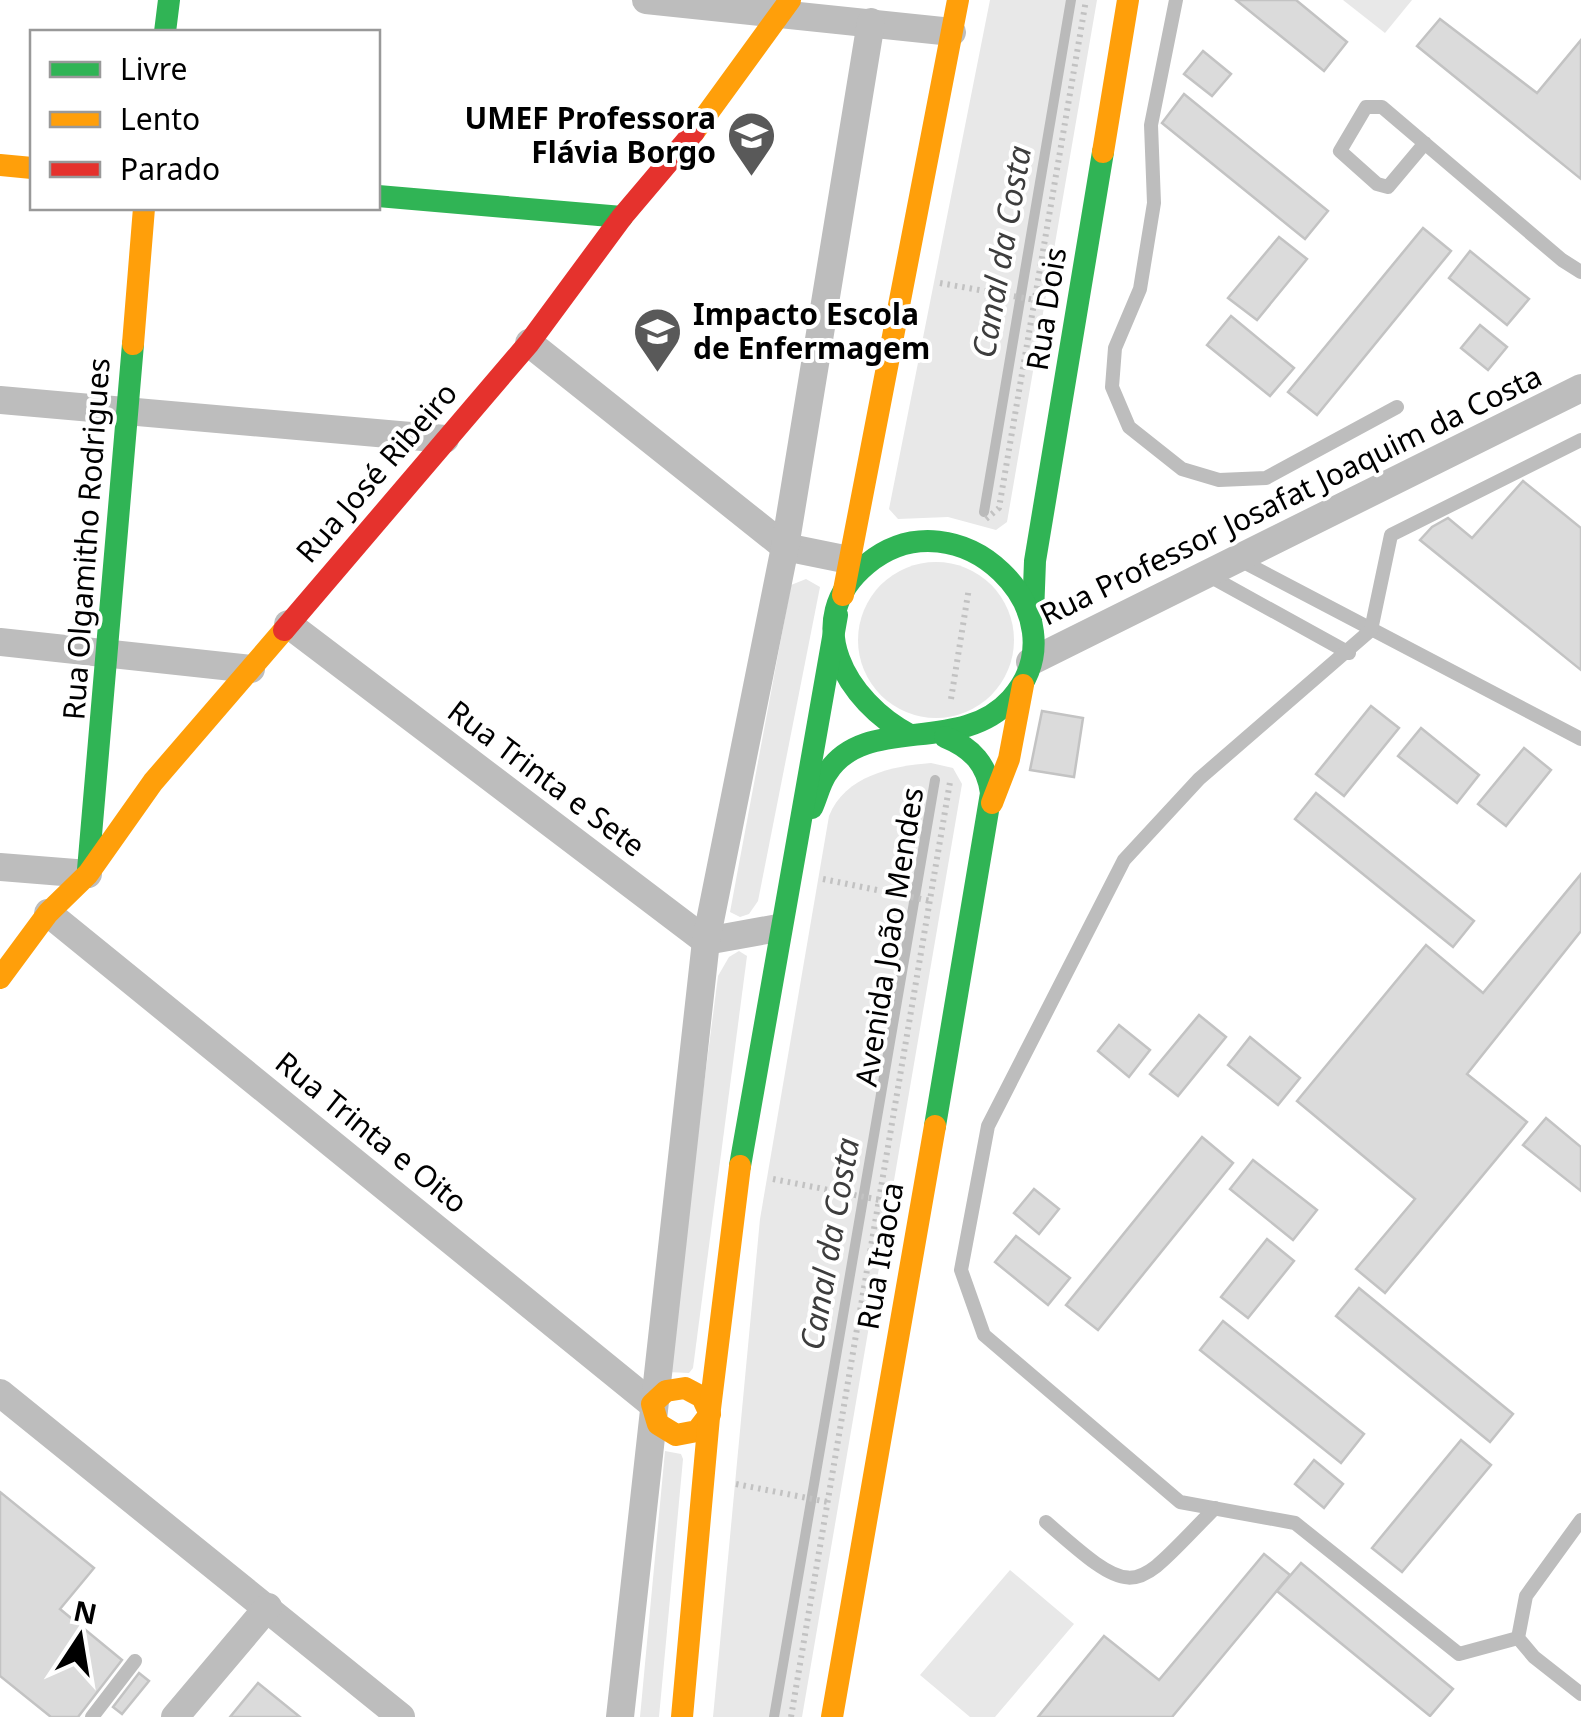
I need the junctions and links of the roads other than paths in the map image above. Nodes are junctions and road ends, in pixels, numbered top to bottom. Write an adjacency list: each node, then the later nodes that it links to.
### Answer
1 (169, 0): 8 (main road)
2 (646, 0): 6 (street)
3 (958, 0): 9 (main road)
4 (1128, 0): 31 (main road, Rua Dois)
5 (1176, 0): 20 (lane)
6 (784, 7): 7 (street); 15 (main road, Rua José Ribeiro)
7 (871, 22): 9 (street); 25 (street)
8 (165, 30)
9 (952, 32): 27 (main road)
10 (1425, 144): 10 (lane); 16 (lane)
11 (0, 166): 12 (main road)
12 (30, 168)
13 (380, 196): 15 (main road)
14 (144, 210): 21 (main road, Rua Olgamitho Rodrigues)
15 (622, 217): 17 (main road, Rua José Ribeiro)
16 (1581, 272)
17 (529, 343): 22 (main road, Rua José Ribeiro); 25 (street)
18 (1581, 388): 26 (street, Rua Professor Josafat Joaquim da Costa)
19 (0, 400): 21 (street)
20 (1397, 407)
21 (126, 408): 22 (street); 34 (main road, Rua Olgamitho Rodrigues)
22 (445, 439): 30 (main road, Rua José Ribeiro)
23 (1574, 443): 24 (lane); 32 (lane)
24 (1581, 458)
25 (785, 546): 27 (street); 47 (street)
26 (1238, 559): 28 (street, Rua Professor Josafat Joaquim da Costa); 32 (lane)
27 (849, 560): 29 (main road)
28 (1205, 574): 35 (lane); 37 (street, Rua Professor Josafat Joaquim da Costa)
29 (840, 607): 31 (main road); 38 (main road); 43 (main road)
30 (288, 624): 36 (main road, Rua José Ribeiro); 47 (street, Rua Trinta e Sete)
31 (1032, 628): 37 (main road, Rua Dois)
32 (1370, 630): 35 (lane); 40 (lane)
33 (0, 642): 34 (street)
34 (112, 653): 36 (street); 44 (main road, Rua Olgamitho Rodrigues)
35 (1349, 653): 52 (lane)
36 (251, 669): 44 (main road, Rua José Ribeiro)
37 (1027, 670): 39 (main road); 41 (main road)
38 (910, 735): 39 (main road); 43 (main road)
39 (945, 737): 41 (main road)
40 (1581, 739)
41 (990, 806): 64 (main road, Rua Itaoca)
42 (0, 866): 44 (street)
43 (788, 872): 46 (main road)
44 (88, 874): 45 (main road, Rua José Ribeiro)
45 (48, 913): 48 (main road, Rua José Ribeiro); 49 (street, Rua Trinta e Oito)
46 (778, 928): 47 (street); 49 (main road)
47 (706, 941): 49 (street)
48 (0, 978)
49 (678, 1388): 51 (street); 51 (main road)
50 (0, 1393): 55 (street)
51 (677, 1439): 62 (street); 63 (main road)
52 (1215, 1508): 54 (lane); 56 (lane)
53 (1581, 1520): 56 (lane)
54 (1046, 1522)
55 (268, 1607): 60 (street); 61 (street)
56 (1518, 1638): 58 (lane)
57 (135, 1660): 59 (lane)
58 (1581, 1694)
59 (92, 1717)
60 (175, 1717)
61 (401, 1717)
62 (620, 1717)
63 (682, 1717)
64 (832, 1717)

